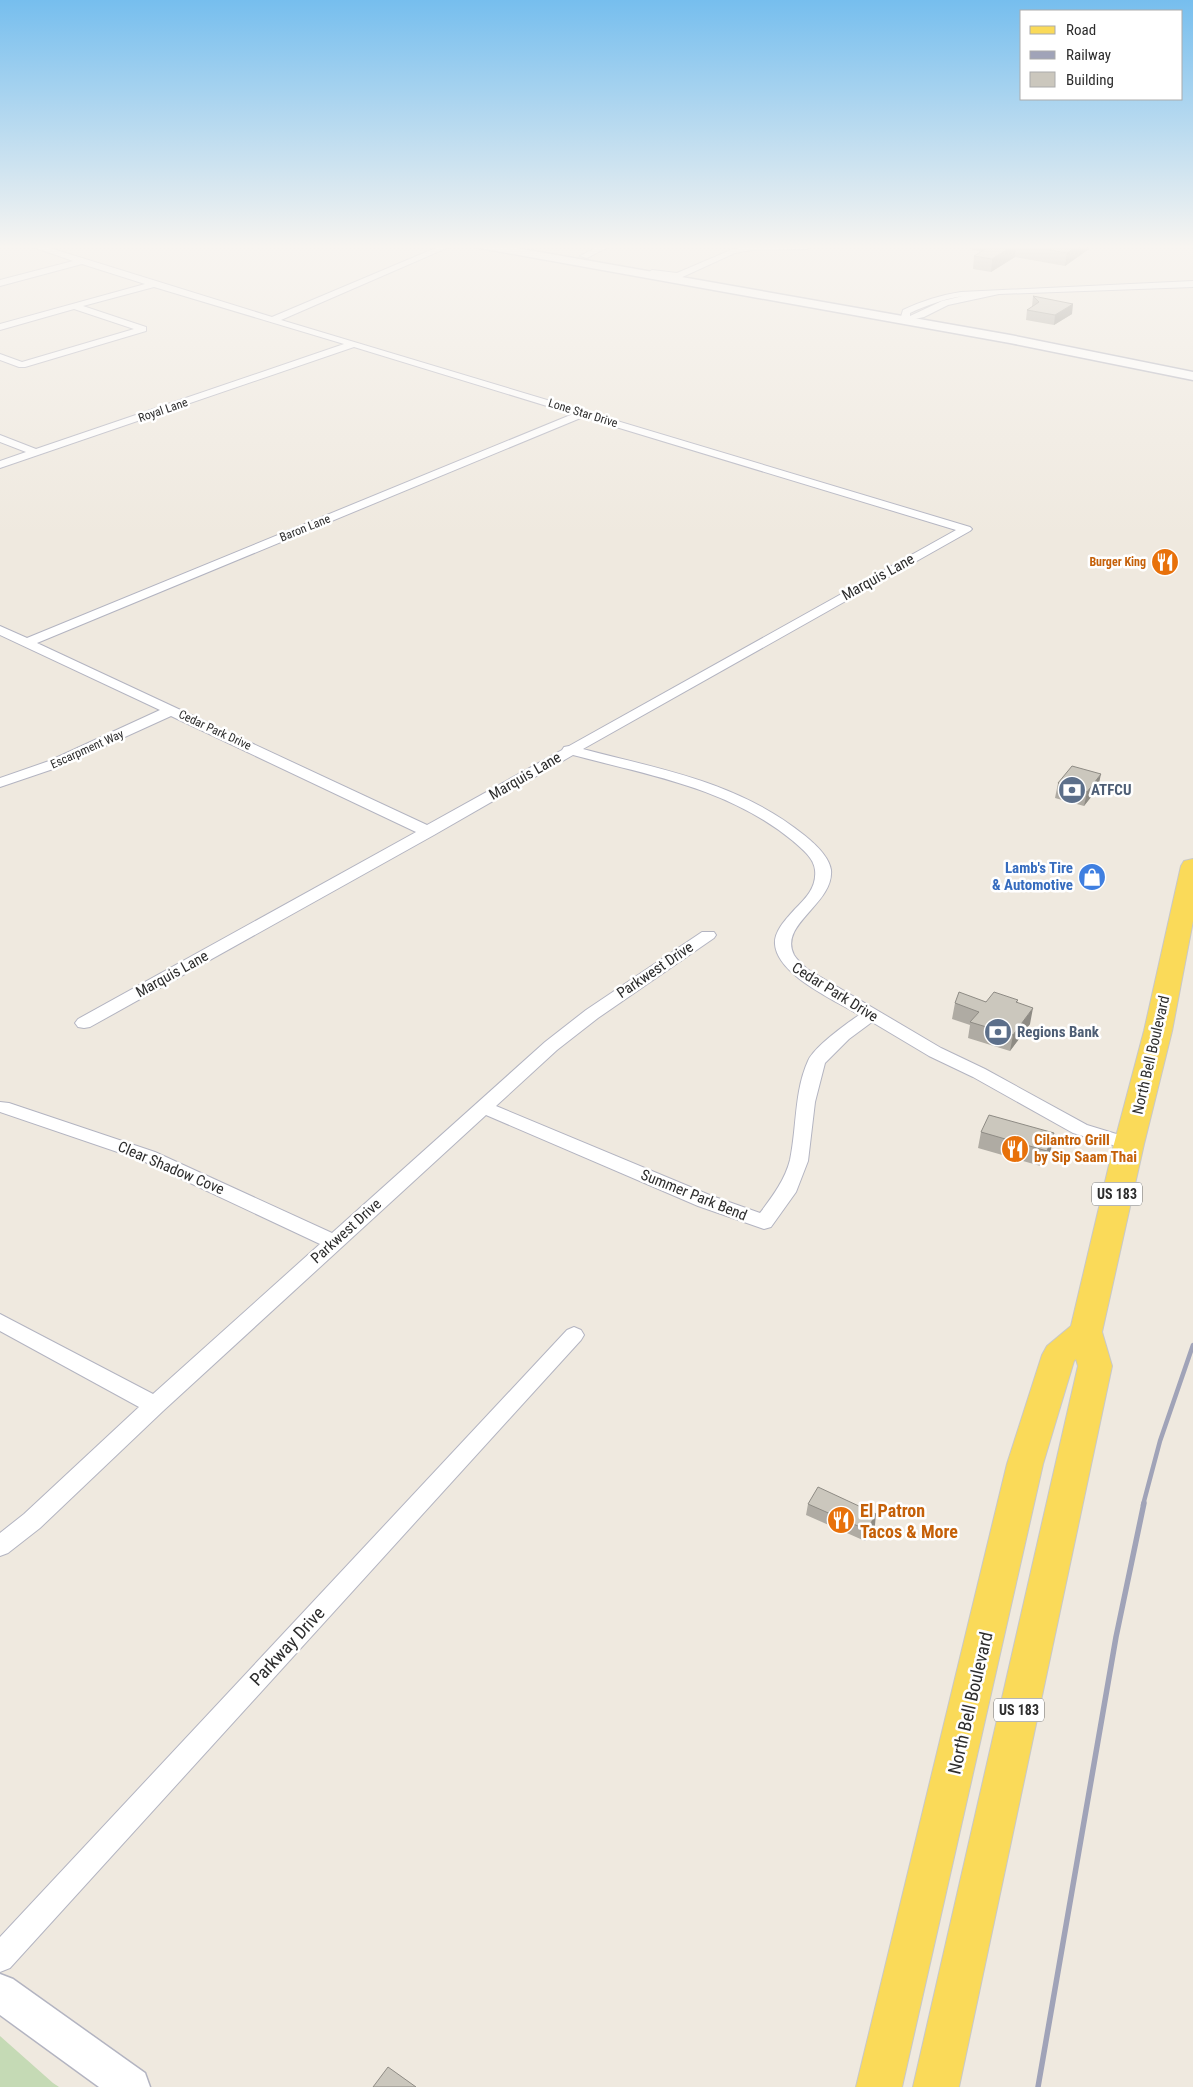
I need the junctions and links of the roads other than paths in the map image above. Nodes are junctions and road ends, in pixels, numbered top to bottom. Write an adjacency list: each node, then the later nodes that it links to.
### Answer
1 (101, 341): 6 (street)
2 (345, 341): 5 (street, Lone Star Drive)
3 (1027, 341): 8 (main road)
4 (1069, 341): 7 (main road)
5 (354, 344): 9 (street, Lone Star Drive); 11 (street, Royal Lane)
6 (0, 357)
7 (1193, 367)
8 (1193, 376)
9 (583, 413): 13 (street, Lone Star Drive); 15 (street, Baron Lane)
10 (0, 438): 11 (street)
11 (37, 453): 12 (street, Royal Lane)
12 (0, 465)
13 (966, 528): 17 (street, Marquis Lane)
14 (0, 630): 15 (street, Cedar Park Drive)
15 (28, 642): 16 (street, Cedar Park Drive)
16 (172, 710): 18 (street, Escarpment Way); 19 (street, Cedar Park Drive)
17 (569, 750): 19 (street, Marquis Lane); 22 (street, Cedar Park Drive)
18 (0, 783)
19 (429, 832): 23 (street, Marquis Lane)
20 (1193, 866): 26 (main road, North Bell Boulevard / US 183)
21 (708, 935): 25 (street, Parkwest Drive)
22 (871, 1014): 25 (street, Summer Park Bend); 26 (street, Cedar Park Drive)
23 (84, 1023)
24 (3, 1107): 27 (street, Clear Shadow Cove)
25 (482, 1107): 27 (street, Parkwest Drive)
26 (1129, 1144): 29 (main road, North Bell Boulevard / US 183)
27 (334, 1242): 31 (street, Parkwest Drive)
28 (0, 1322): 31 (street)
29 (1086, 1332): 36 (main road, North Bell Boulevard); 37 (main road, North Bell Boulevard / US 183)
30 (574, 1336): 33 (street, Parkway Drive)
31 (155, 1405): 32 (street, Parkwest Drive)
32 (0, 1546)
33 (0, 1958)
34 (0, 1992): 35 (street)
35 (130, 2087)
36 (879, 2087)
37 (936, 2087)

